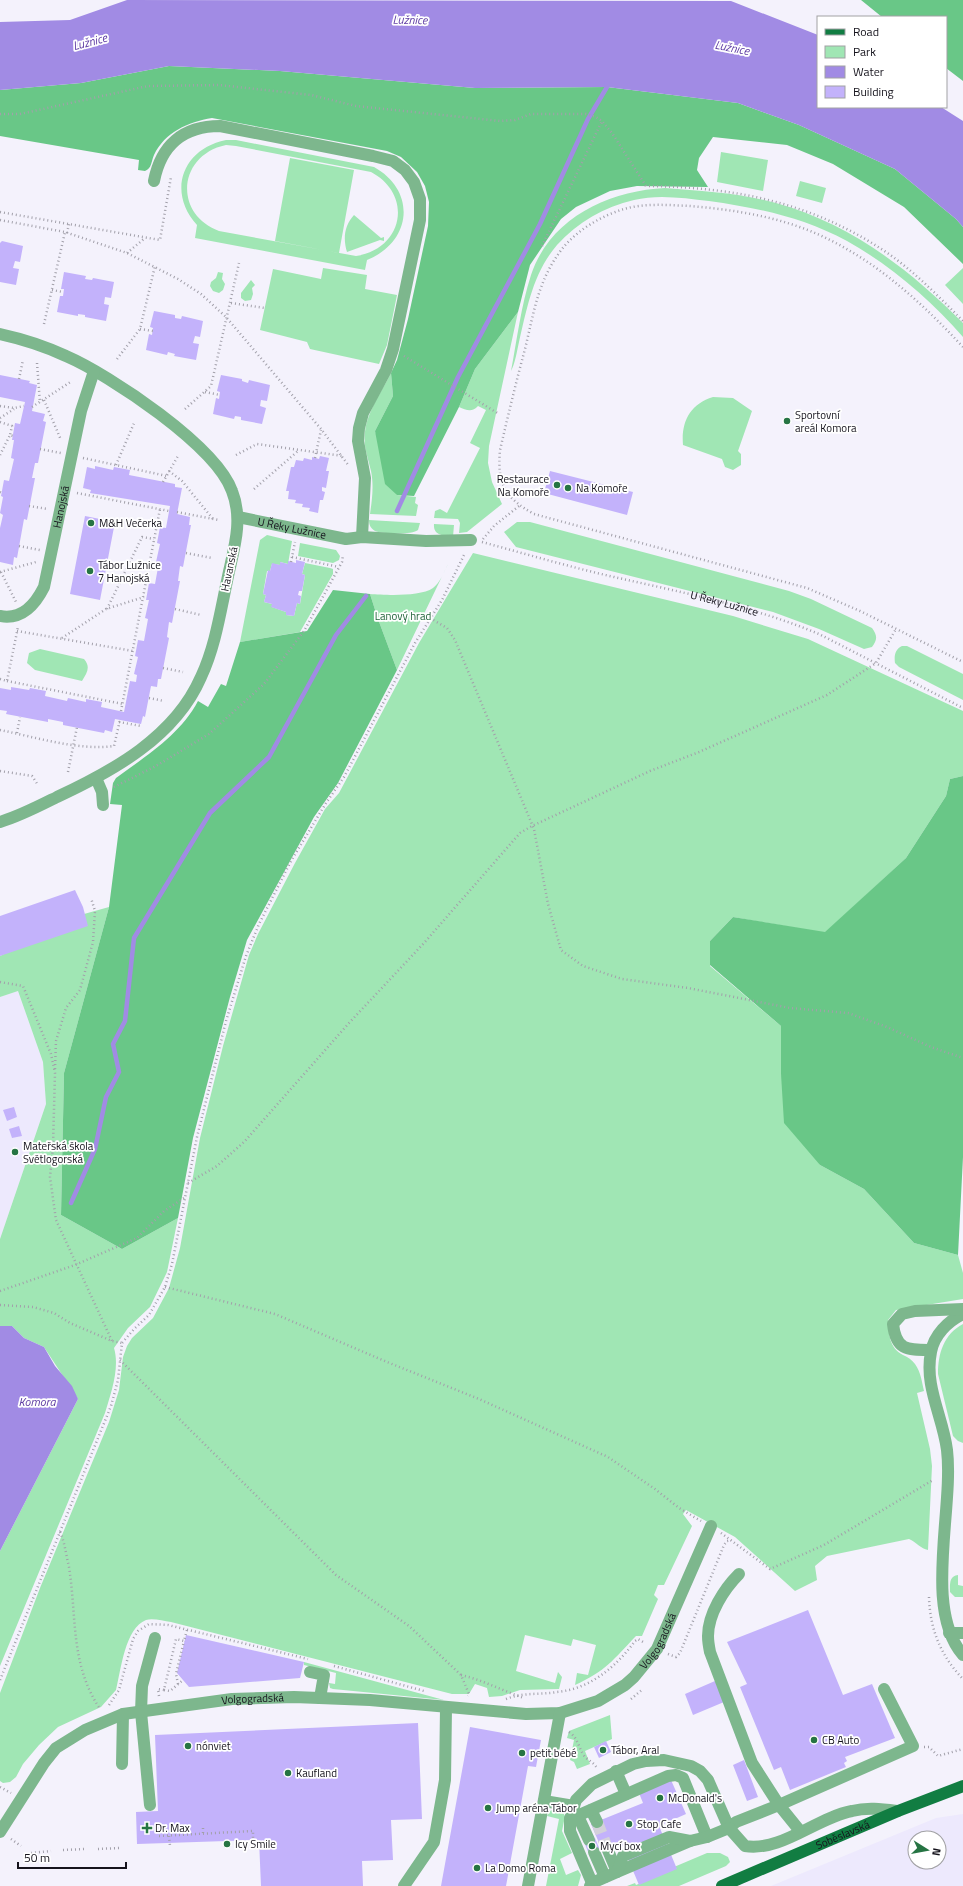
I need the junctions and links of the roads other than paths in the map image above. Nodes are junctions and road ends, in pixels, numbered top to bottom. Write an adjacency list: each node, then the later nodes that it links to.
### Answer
1 (154, 181): 5 (street)
2 (0, 334): 3 (street, Havanská)
3 (94, 371): 4 (street, Havanská); 7 (street, Hanojská)
4 (238, 517): 5 (street, U Řeky Lužnice); 8 (street, Havanská)
5 (362, 537): 6 (street, U Řeky Lužnice)
6 (476, 541)
7 (0, 616)
8 (96, 778): 9 (street); 10 (street, Havanská)
9 (103, 805)
10 (0, 822)
11 (963, 1310): 13 (street)
12 (963, 1314): 13 (street)
13 (931, 1350): 16 (street)
14 (711, 1526): 25 (street, Volgogradská)
15 (739, 1574): 33 (street)
16 (949, 1633): 17 (street); 19 (street)
17 (963, 1633)
18 (155, 1638): 24 (street)
19 (963, 1656)
20 (312, 1667): 22 (street)
21 (884, 1689): 33 (street)
22 (320, 1698): 23 (street, Volgogradská); 24 (street, Volgogradská)
23 (446, 1708): 25 (street, Volgogradská); 48 (street)
24 (141, 1712): 26 (street, Volgogradská); 32 (street)
25 (560, 1713): 31 (street)
26 (123, 1714): 27 (street); 40 (street, Volgogradská)
27 (122, 1764)
28 (616, 1772): 30 (street); 36 (street); 38 (street)
29 (963, 1786): 35 (main road, Soběslavská)
30 (626, 1794): 34 (street); 41 (street)
31 (544, 1801): 36 (street); 49 (street)
32 (150, 1805)
33 (779, 1805): 38 (street); 39 (street)
34 (591, 1810): 36 (street); 37 (street)
35 (898, 1811): 39 (street); 50 (main road, Soběslavská)
36 (574, 1814): 42 (street); 47 (street)
37 (597, 1822)
38 (729, 1828): 39 (street); 41 (street)
39 (800, 1831)
40 (5, 1835)
41 (707, 1837): 45 (street)
42 (589, 1840)
43 (607, 1848): 45 (street)
44 (594, 1852): 46 (street)
45 (617, 1872): 46 (street)
46 (605, 1877): 47 (street)
47 (591, 1884)
48 (404, 1886)
49 (528, 1886)
50 (722, 1886)

